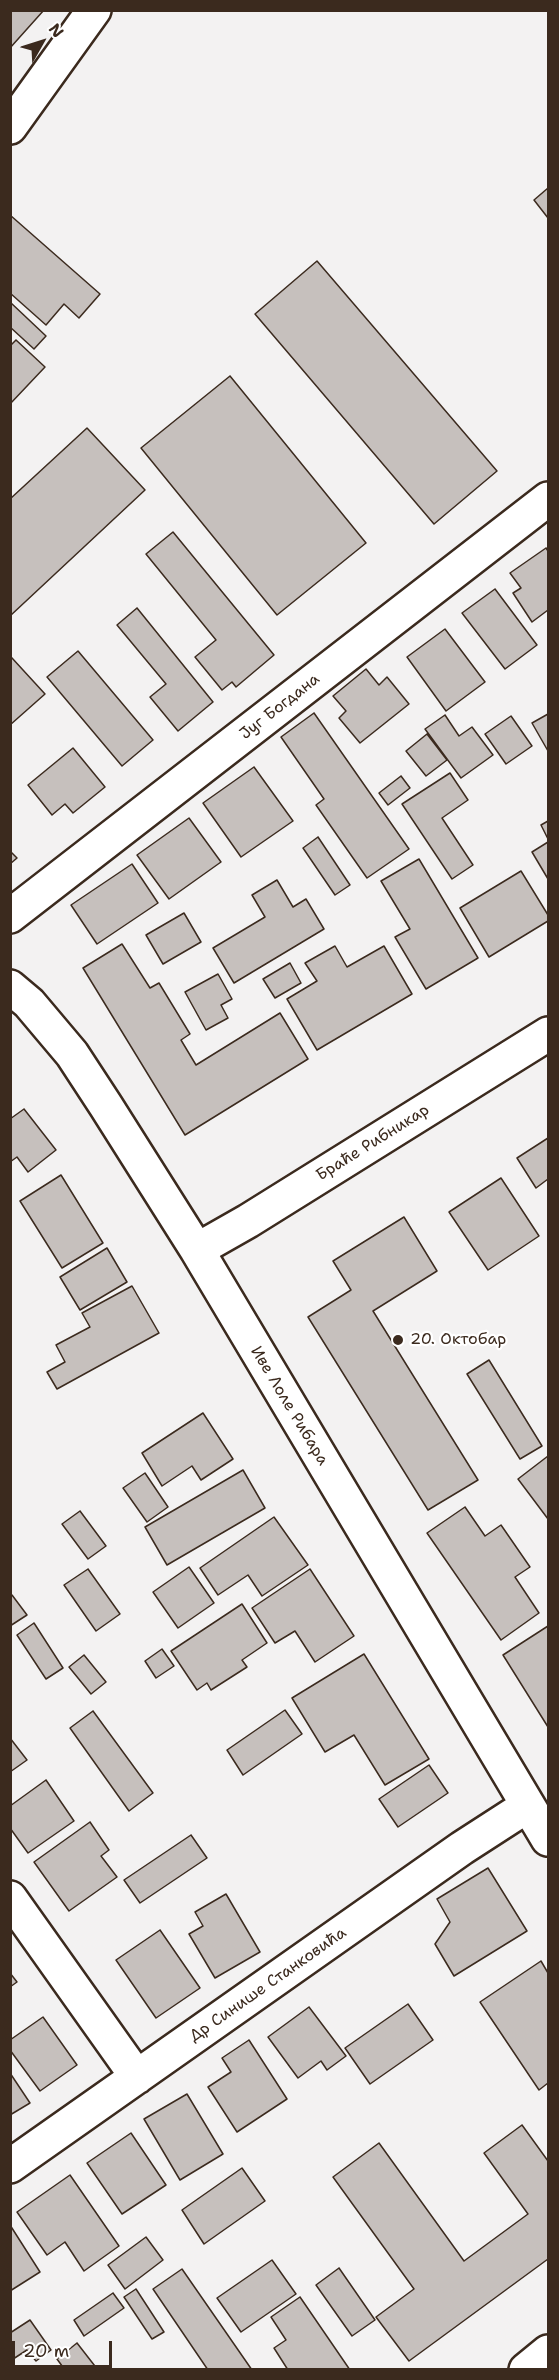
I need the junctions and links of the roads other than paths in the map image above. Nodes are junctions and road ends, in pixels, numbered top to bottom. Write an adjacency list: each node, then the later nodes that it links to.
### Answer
1 (94, 10): 2 (street)
2 (10, 127)
3 (549, 499): 4 (street, Југ Богдана)
4 (10, 916)
5 (10, 987): 7 (street, Иве Лоле Рибара)
6 (549, 1034): 7 (street, Браће Рибникар)
7 (197, 1250): 8 (street, Иве Лоле Рибара)
8 (527, 1806): 9 (street, Иве Лоле Рибара); 11 (street, Др Синише Станковића)
9 (549, 1839)
10 (10, 1898): 11 (street)
11 (137, 2077): 12 (street, Др Синише Станковића)
12 (10, 2166)
13 (549, 2352): 14 (street)
14 (526, 2370)

